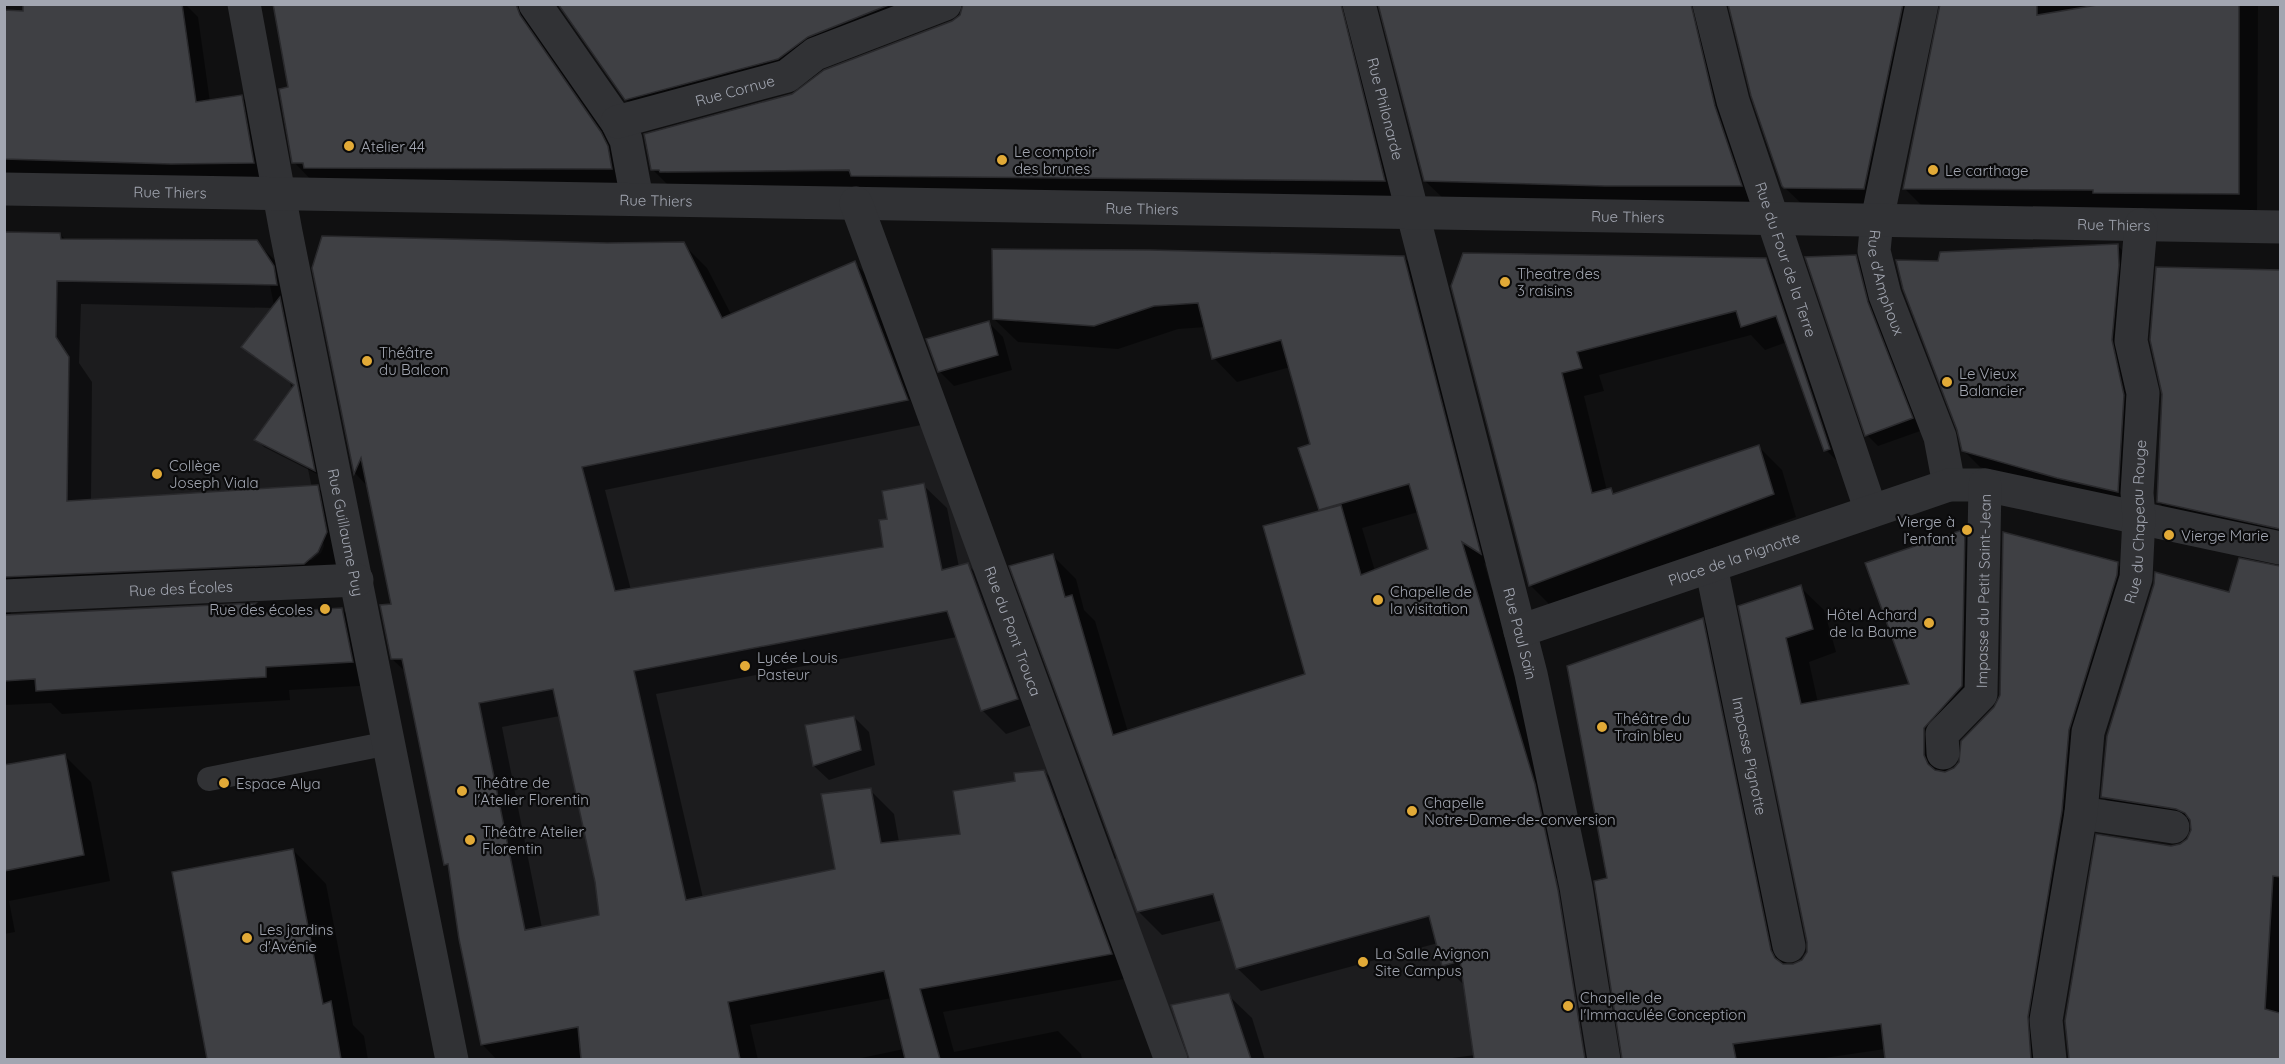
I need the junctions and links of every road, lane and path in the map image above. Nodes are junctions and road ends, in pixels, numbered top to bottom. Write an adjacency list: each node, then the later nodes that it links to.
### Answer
1 (244, 4): 9 (street, Rue Guillaume Puy)
2 (536, 4): 7 (street)
3 (945, 4): 7 (street, Rue Cornue)
4 (1359, 4): 12 (street, Rue Philonarde)
5 (1709, 4): 13 (street, Rue du Four de la Terre)
6 (1922, 4): 14 (street, Rue d'Amphoux)
7 (617, 122): 10 (street)
8 (4, 189): 9 (street, Rue Thiers)
9 (279, 193): 10 (street, Rue Thiers); 23 (street, Rue Guillaume Puy)
10 (637, 199): 11 (street, Rue Thiers)
11 (856, 203): 12 (street, Rue Thiers); 33 (street, Rue du Pont Trouca)
12 (1413, 212): 13 (street, Rue Thiers); 25 (street, Rue Paul Saïn)
13 (1773, 218): 14 (street, Rue Thiers); 19 (street, Rue du Four de la Terre)
14 (1877, 220): 15 (street, Rue Thiers); 17 (street, Rue d'Amphoux)
15 (2141, 225): 16 (street, Rue Thiers); 20 (street, Rue du Chapeau Rouge)
16 (2280, 227)
17 (1949, 485): 18 (street, Place de la Pignotte); 19 (street, Place de la Pignotte)
18 (1985, 485): 20 (street, Place de la Pignotte); 27 (street, Impasse du Petit Saint-Jean)
19 (1871, 511): 22 (street, Place de la Pignotte)
20 (2139, 517): 21 (street, Place de la Pignotte); 29 (street, Rue du Chapeau Rouge)
21 (2280, 548)
22 (1711, 566): 25 (street, Place de la Pignotte); 31 (street, Impasse Pignotte)
23 (357, 579): 24 (street, Rue des Écoles); 26 (street, Rue Guillaume Puy)
24 (4, 596)
25 (1520, 631): 34 (street, Rue Paul Saïn)
26 (389, 743): 28 (lane); 32 (street, Rue Guillaume Puy)
27 (1943, 753)
28 (208, 779)
29 (2081, 813): 30 (street); 35 (street, Rue du Chapeau Rouge)
30 (2173, 827)
31 (1789, 946)
32 (452, 1059)
33 (1171, 1059)
34 (1604, 1059)
35 (2050, 1059)

